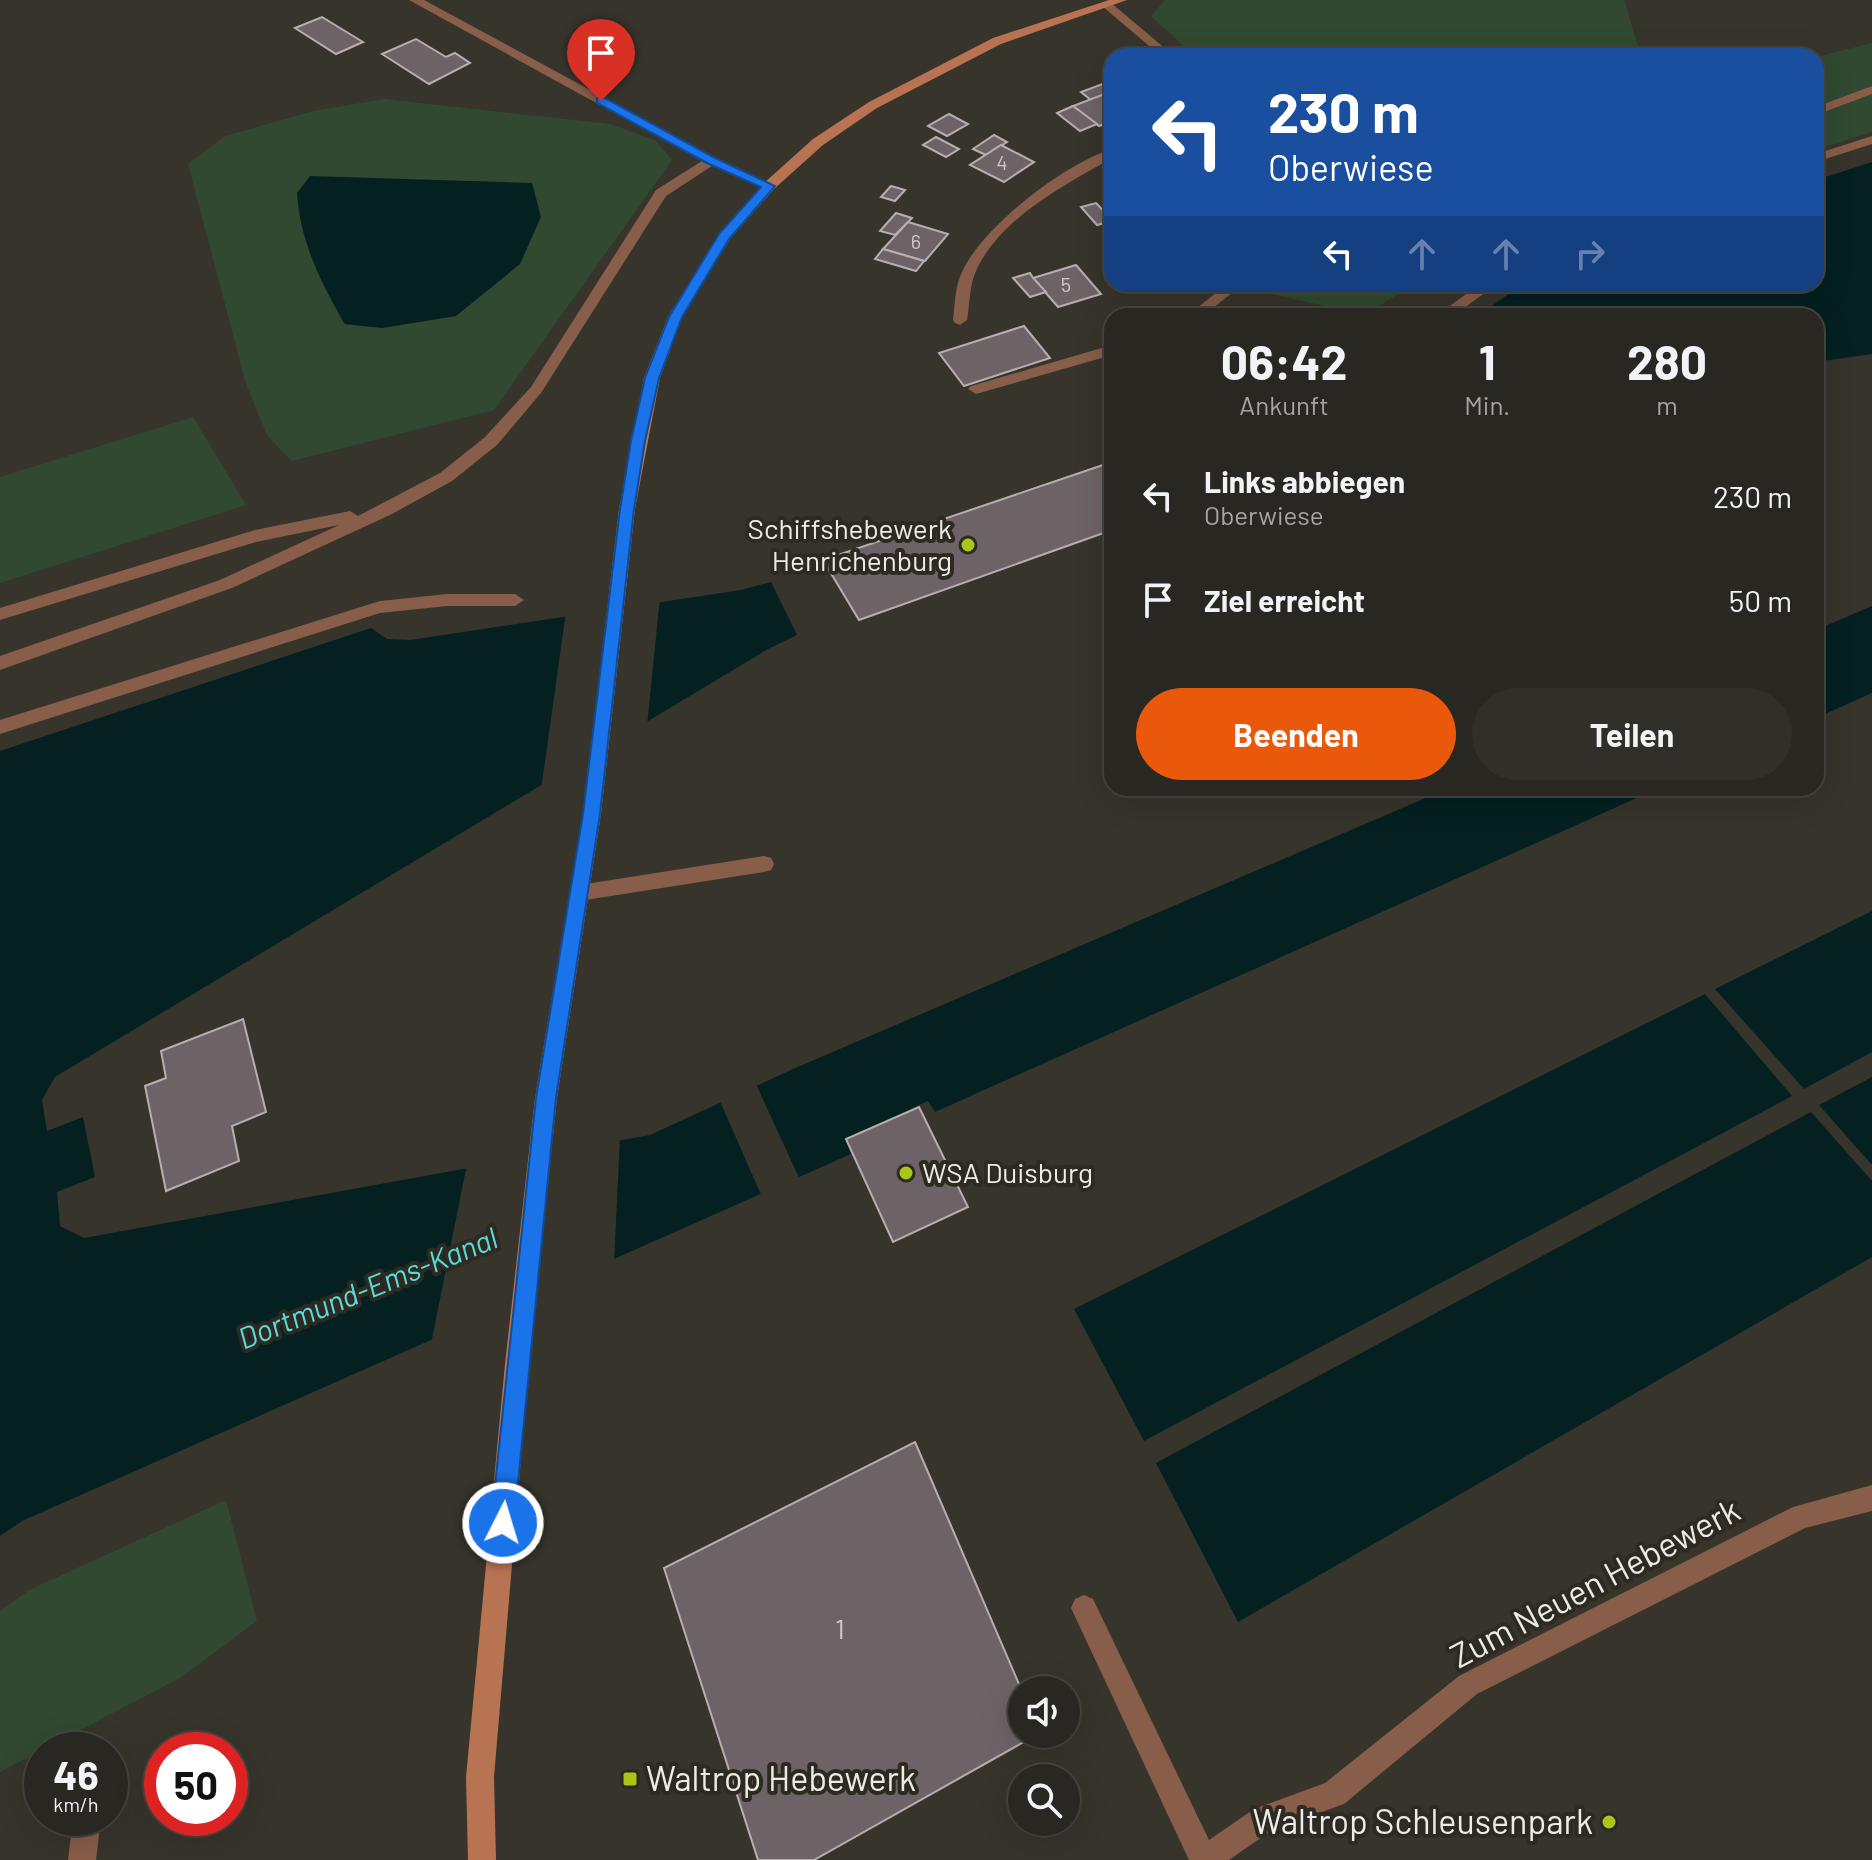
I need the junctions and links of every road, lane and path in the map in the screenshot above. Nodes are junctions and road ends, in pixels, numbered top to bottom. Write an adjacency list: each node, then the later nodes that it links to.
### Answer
1 (415, 0): 10 (street)
2 (1121, 0): 3 (main road)
3 (1106, 4): 4 (street); 11 (main road)
4 (1158, 48)
5 (1872, 90): 6 (street)
6 (1824, 108)
7 (1872, 140): 8 (street)
8 (1824, 155)
9 (1104, 158): 16 (street)
10 (711, 161): 11 (street); 19 (street)
11 (769, 186): 25 (main road)
12 (1226, 292): 14 (street)
13 (1478, 292): 15 (street)
14 (1204, 308)
15 (1455, 308)
16 (960, 320)
17 (1104, 352): 18 (street)
18 (976, 389)
19 (386, 510): 21 (street); 22 (street)
20 (515, 600): 23 (street)
21 (0, 614)
22 (0, 663)
23 (0, 727)
24 (764, 864): 25 (street)
25 (579, 893): 30 (main road)
26 (1872, 1498): 31 (street, Zum Neuen Hebewerk)
27 (1084, 1608): 31 (street)
28 (85, 1836): 29 (street)
29 (82, 1860)
30 (482, 1860)
31 (1204, 1860)

